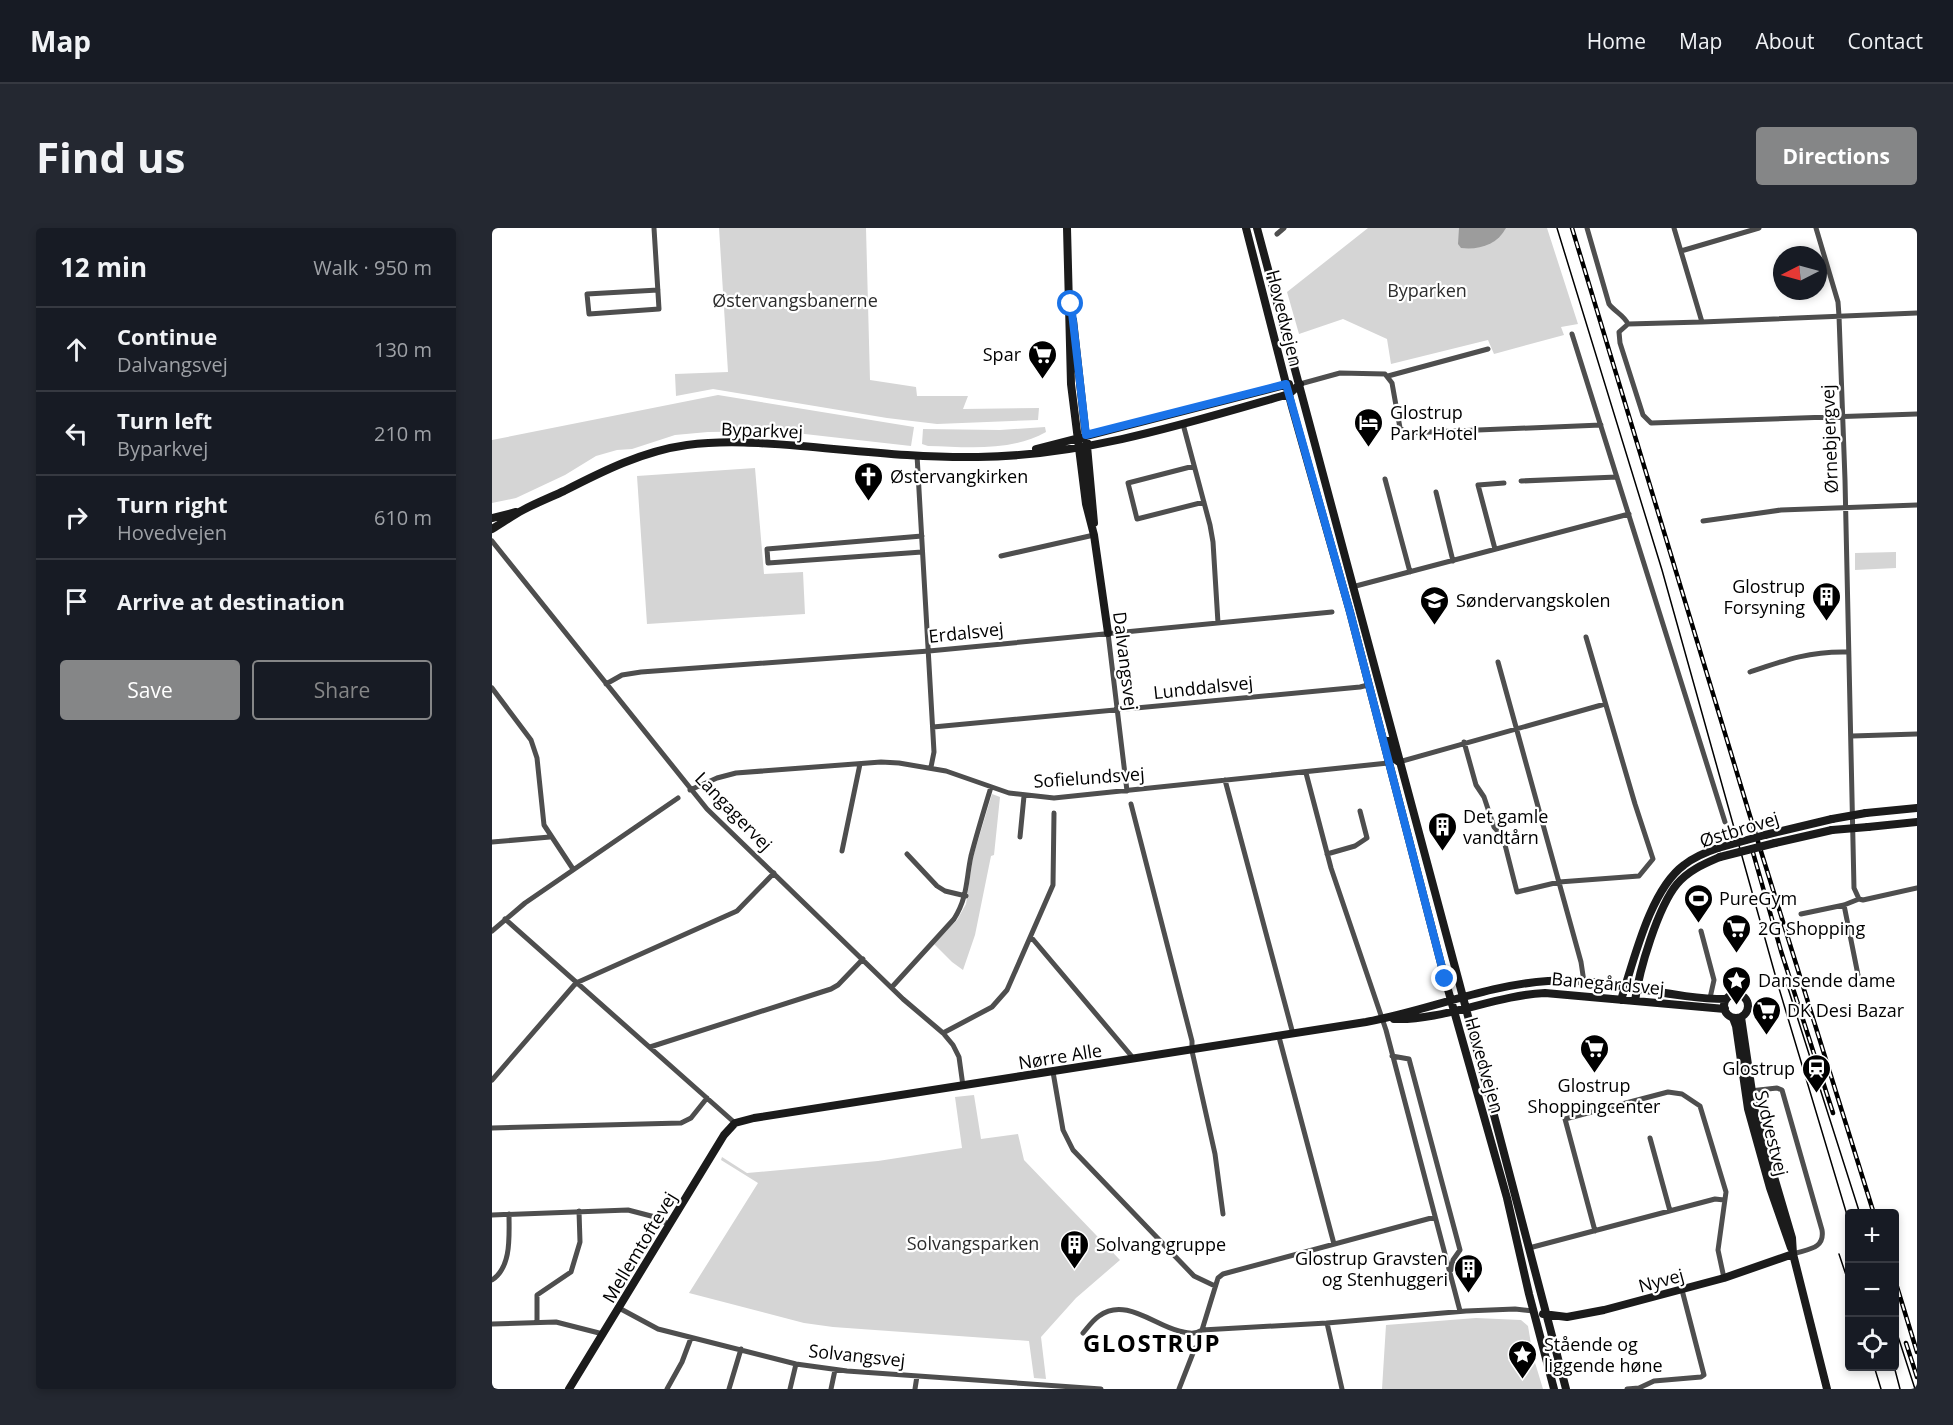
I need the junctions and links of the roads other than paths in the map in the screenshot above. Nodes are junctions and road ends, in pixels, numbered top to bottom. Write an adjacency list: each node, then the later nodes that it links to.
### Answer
1 (654, 228): 13 (street)
2 (1067, 228): 12 (street, Dalvangsvej)
3 (1246, 228): 21 (street, Hovedvejen)
4 (1257, 228): 22 (street, Hovedvejen)
5 (1284, 228): 10 (street)
6 (1587, 228): 17 (street)
7 (1674, 228): 11 (street)
8 (1759, 228): 11 (street)
9 (1816, 228): 15 (street, Ørnebjergvej)
10 (1276, 234)
11 (1681, 251): 16 (street)
12 (1069, 289): 28 (street, Dalvangsvej); 29 (street, Dalvangsvej)
13 (658, 290): 13 (street)
14 (1917, 313): 15 (street)
15 (1839, 316): 16 (street); 25 (street, Ørnebjergvej)
16 (1702, 322): 17 (street)
17 (1628, 324): 25 (street)
18 (1572, 334): 27 (street)
19 (1488, 348): 20 (street)
20 (1388, 376): 22 (street); 27 (street)
21 (1286, 384): 22 (street, Byparkvej); 23 (street, Hovedvejen); 28 (street, Byparkvej)
22 (1300, 384): 23 (street, Byparkvej); 56 (street, Hovedvejen)
23 (1289, 394): 26 (street, Byparkvej); 66 (street, Hovedvejen)
24 (1917, 414): 25 (street)
25 (1844, 417): 42 (street, Ørnebjergvej)
26 (1183, 424): 30 (street, Byparkvej); 34 (street)
27 (1601, 425): 35 (street)
28 (1086, 435): 29 (street, Byparkvej); 30 (street, Dalvangsvej)
29 (1077, 437): 31 (street, Dalvangsvej); 33 (street, Byparkvej)
30 (1087, 446): 31 (street, Byparkvej); 48 (street, Dalvangsvej)
31 (1078, 447): 33 (street, Byparkvej); 48 (street, Dalvangsvej)
32 (917, 455): 33 (street, Byparkvej); 43 (street, Byparkvej); 49 (street)
33 (1012, 456)
34 (1194, 466): 40 (street); 40 (street)
35 (1617, 477): 37 (street); 44 (street)
36 (1385, 479): 55 (street)
37 (1521, 481)
38 (1504, 483): 51 (street)
39 (1436, 492): 54 (street)
40 (1204, 502): 58 (street)
41 (1917, 505): 42 (street)
42 (1846, 507): 46 (street); 62 (street, Ørnebjergvej)
43 (524, 510): 45 (street, Byparkvej); 47 (street, Byparkvej)
44 (1629, 514): 51 (street); 91 (street)
45 (492, 518)
46 (1702, 520)
47 (492, 529)
48 (1094, 535): 53 (street); 59 (street, Dalvangsvej)
49 (922, 536): 52 (street); 52 (street)
50 (492, 541): 65 (street, Langagervej)
51 (1495, 549): 54 (street)
52 (922, 552): 61 (street)
53 (1001, 556)
54 (1453, 561): 55 (street)
55 (1410, 572): 56 (street)
56 (1352, 587): 76 (street, Hovedvejen)
57 (1332, 612): 58 (street, Erdalsvej)
58 (1218, 622): 59 (street, Erdalsvej)
59 (1107, 633): 61 (street, Erdalsvej); 70 (street, Dalvangsvej)
60 (1586, 636): 69 (street)
61 (929, 651): 65 (street, Erdalsvej); 71 (street)
62 (1848, 652): 64 (street); 74 (street, Ørnebjergvej)
63 (1498, 662): 72 (street)
64 (1750, 672)
65 (606, 684): 83 (street, Langagervej)
66 (1368, 685): 68 (street, Hovedvejen); 70 (street, Lunddalsvej)
67 (492, 688): 93 (street)
68 (1371, 696): 76 (street); 77 (street, Hovedvejen)
69 (1605, 704): 72 (street); 101 (street)
70 (1117, 710): 71 (street, Lunddalsvej); 84 (street, Dalvangsvej)
71 (933, 728): 79 (street)
72 (1516, 729): 75 (street); 101 (street)
73 (1917, 734): 74 (street)
74 (1851, 736): 104 (street, Ørnebjergvej)
75 (1464, 742): 76 (street); 101 (street)
76 (1400, 762): 118 (street, Hovedvejen)
77 (1388, 763): 80 (street, Sofielundsvej); 121 (street, Hovedvejen)
78 (860, 764): 79 (street, Sofielundsvej); 83 (street, Sofielundsvej); 96 (street)
79 (931, 767): 82 (street, Sofielundsvej)
80 (1306, 773): 81 (street, Sofielundsvej); 98 (street)
81 (1225, 780): 84 (street, Sofielundsvej); 130 (street)
82 (991, 787): 85 (street, Sofielundsvej); 103 (street)
83 (690, 790): 100 (street, Langagervej)
84 (1127, 790): 85 (street, Sofielundsvej)
85 (1024, 795): 94 (street)
86 (678, 798): 99 (street)
87 (1131, 804): 133 (street)
88 (1917, 808): 116 (street, Østbrovej, bridge)
89 (1360, 811): 98 (street)
90 (1054, 813): 110 (street)
91 (1725, 822)
92 (1917, 822): 117 (street, Østbrovej, bridge)
93 (550, 837): 95 (street); 99 (street)
94 (1020, 837)
95 (492, 842)
96 (842, 851)
97 (907, 854): 103 (street)
98 (1327, 854): 128 (street)
99 (573, 870): 107 (street)
100 (774, 873): 111 (street, Langagervej); 114 (street)
101 (1559, 882): 113 (street)
102 (1917, 888): 104 (street)
103 (966, 896): 115 (street)
104 (1858, 899): 105 (street)
105 (1844, 905): 106 (street); 112 (street)
106 (1801, 914)
107 (505, 920): 108 (street); 114 (street)
108 (492, 931)
109 (1701, 931): 119 (street)
110 (1031, 937): 129 (street); 135 (street)
111 (863, 959): 115 (street, Langagervej); 132 (street)
112 (1888, 980)
113 (1584, 982): 116 (street, Banegårdsvej); 118 (street, Banegårdsvej)
114 (576, 983): 132 (street); 137 (street)
115 (892, 987): 129 (street, Langagervej)
116 (1625, 987): 117 (street, Banegårdsvej); 122 (street, Østbrovej)
117 (1636, 989): 119 (street, Banegårdsvej); 123 (street, Østbrovej)
118 (1463, 997): 121 (street, Nørre Alle); 124 (street, Hovedvejen)
119 (1710, 998): 120 (street, Banegårdsvej)
120 (1726, 999): 125 (street); 127 (street)
121 (1451, 1000): 126 (street, Hovedvejen); 128 (street, Nørre Alle)
122 (1622, 1000): 123 (street, Banegårdsvej); 124 (street, Banegårdsvej)
123 (1635, 1001): 125 (street, Banegårdsvej)
124 (1466, 1008): 126 (street, Banegårdsvej); 155 (street, Hovedvejen)
125 (1725, 1009): 127 (street)
126 (1454, 1011): 128 (street, Nørre Alle); 165 (street, Hovedvejen)
127 (1737, 1017): 139 (street, Sydvestvej)
128 (1386, 1019): 130 (street, Nørre Alle); 134 (street)
129 (942, 1033): 138 (street, Langagervej)
130 (1293, 1034): 131 (street, Nørre Alle)
131 (1279, 1037): 133 (street, Nørre Alle); 153 (street)
132 (650, 1047): 140 (street)
133 (1192, 1051): 135 (street, Nørre Alle); 148 (street)
134 (1392, 1056): 150 (street); 156 (street)
135 (1134, 1059): 136 (street, Nørre Alle)
136 (1053, 1072): 138 (street, Nørre Alle); 161 (street)
137 (492, 1080)
138 (963, 1086): 141 (street, Nørre Alle)
139 (1748, 1092): 157 (street, Sydvestvej); 157 (street)
140 (707, 1098): 141 (street); 142 (street)
141 (735, 1123): 151 (street, Mellemtoftevej)
142 (492, 1128)
143 (1650, 1138): 146 (street)
144 (1724, 1200): 146 (street); 152 (street); 159 (street)
145 (579, 1211): 147 (street); 151 (street); 167 (street)
146 (1670, 1211): 152 (street)
147 (508, 1214): 149 (street); 160 (street)
148 (1222, 1214)
149 (492, 1215)
150 (1435, 1217): 153 (street); 154 (street)
151 (670, 1225): 163 (street, Mellemtoftevej)
152 (1594, 1231): 155 (street)
153 (1334, 1244): 161 (street)
154 (1443, 1247): 156 (street); 158 (street)
155 (1528, 1248): 166 (street, Hovedvejen)
156 (1457, 1254): 158 (street)
157 (1793, 1254): 159 (street, Nyvej); 193 (street, Sydvestvej)
158 (1451, 1275): 164 (street)
159 (1724, 1278): 162 (street, Nyvej)
160 (492, 1280)
161 (1215, 1286): 170 (street)
162 (1682, 1290): 166 (street, Nyvej); 192 (street)
163 (619, 1308): 172 (street, Mellemtoftevej); 173 (street, Solvangsvej)
164 (1460, 1311): 165 (street); 168 (street)
165 (1533, 1311): 166 (street, Nyvej); 190 (street, Hovedvejen)
166 (1546, 1315): 191 (street, Hovedvejen)
167 (537, 1322): 169 (street); 172 (street)
168 (1327, 1323): 170 (street); 189 (street)
169 (492, 1324)
170 (1202, 1330): 171 (street)
171 (1083, 1333)
172 (603, 1334): 180 (street, Mellemtoftevej)
173 (691, 1338): 175 (street, Solvangsvej); 181 (street)
174 (1195, 1348): 188 (street)
175 (741, 1349): 176 (street, Solvangsvej); 182 (street)
176 (796, 1364): 177 (street, Solvangsvej); 183 (street)
177 (835, 1370): 178 (street, Solvangsvej); 184 (street)
178 (917, 1376): 179 (street, Solvangsvej); 185 (street)
179 (1003, 1386): 186 (street, Solvangsvej)
180 (570, 1389)
181 (667, 1389)
182 (729, 1389)
183 (790, 1389)
184 (831, 1389)
185 (915, 1389)
186 (1090, 1389): 187 (street, Solvangsvej)
187 (1101, 1389)
188 (1179, 1389)
189 (1342, 1389)
190 (1554, 1389)
191 (1566, 1389)
192 (1627, 1389)
193 (1827, 1389)

